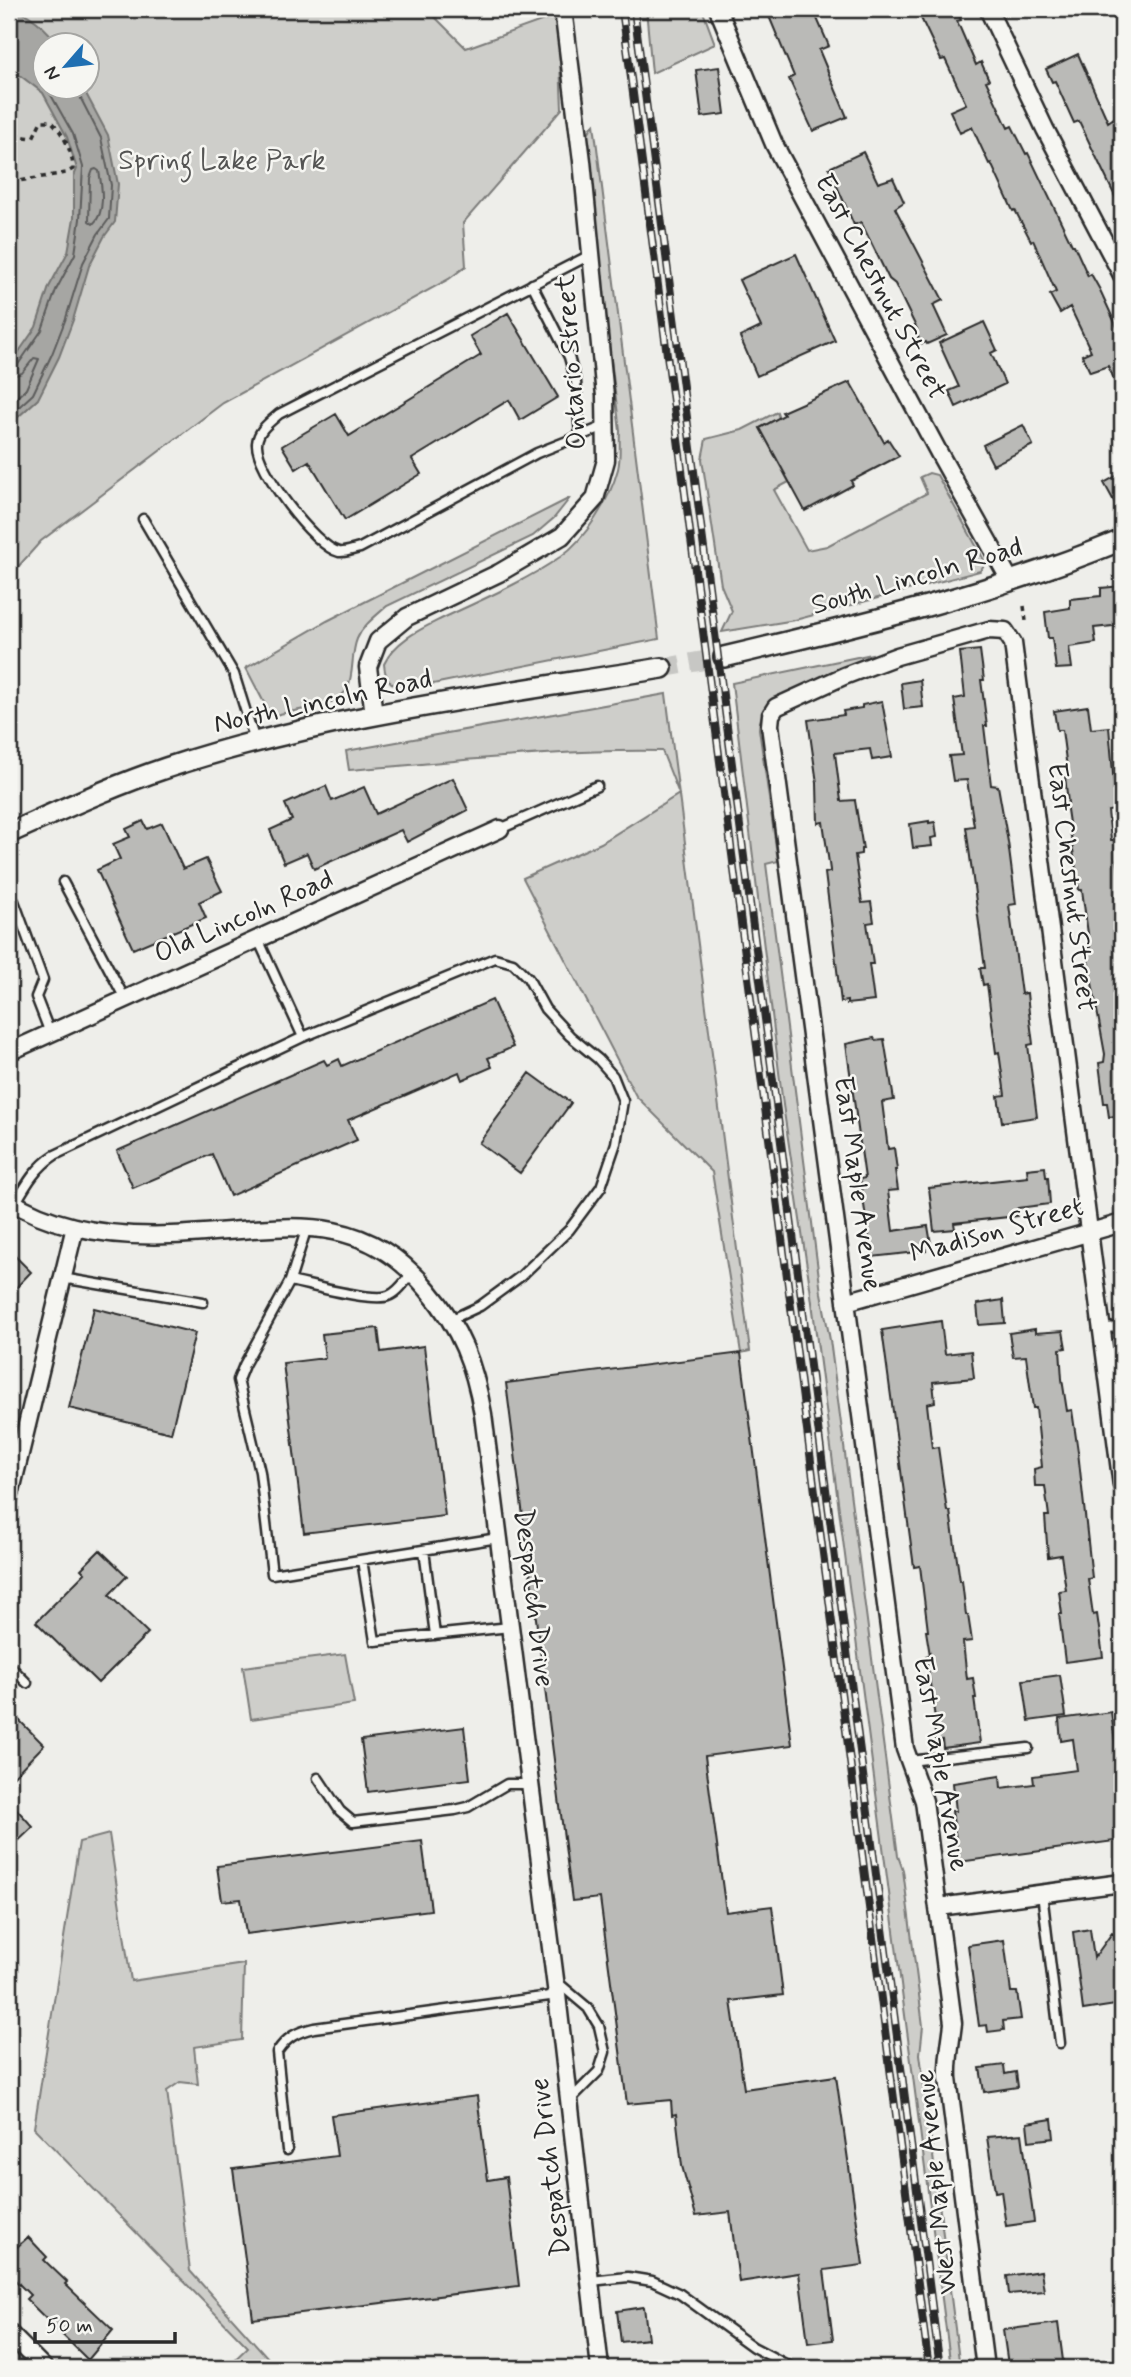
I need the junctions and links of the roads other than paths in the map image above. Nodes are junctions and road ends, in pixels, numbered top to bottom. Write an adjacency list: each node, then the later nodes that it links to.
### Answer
1 (563, 9): 4 (street, Ontario Street)
2 (718, 9): 11 (street, East Chestnut Street)
3 (988, 9): 5 (street)
4 (591, 255): 6 (lane); 7 (street, Ontario Street)
5 (1122, 275)
6 (532, 284): 8 (lane); 8 (lane)
7 (605, 426): 8 (lane); 15 (street, Ontario Street)
8 (580, 436)
9 (143, 519): 16 (lane)
10 (1122, 540): 11 (street, South Lincoln Road)
11 (1011, 582): 13 (street, South Lincoln Road)
12 (1005, 631): 31 (street, East Chestnut Street); 36 (street, East Maple Avenue)
13 (724, 657)
14 (662, 668): 15 (street, North Lincoln Road)
15 (374, 715): 16 (street, North Lincoln Road)
16 (255, 741): 19 (street, North Lincoln Road)
17 (597, 786): 18 (lane)
18 (500, 829): 22 (street, Old Lincoln Road)
19 (9, 833)
20 (62, 882): 23 (lane)
21 (14, 901): 24 (lane)
22 (258, 939): 23 (street, Old Lincoln Road); 25 (lane)
23 (125, 999): 24 (street, Old Lincoln Road)
24 (50, 1033): 26 (street, Old Lincoln Road)
25 (303, 1037): 27 (lane); 37 (lane)
26 (9, 1052)
27 (12, 1202): 29 (street, Despatch Drive)
28 (1122, 1223): 31 (street, Madison Street)
29 (75, 1227): 30 (street, Despatch Drive); 33 (street)
30 (307, 1227): 32 (street, Despatch Drive); 34 (lane)
31 (1090, 1232): 36 (street, Madison Street); 39 (street, East Chestnut Street)
32 (412, 1273): 34 (lane); 37 (street, Despatch Drive)
33 (62, 1278): 35 (lane); 42 (street)
34 (290, 1281): 45 (lane)
35 (203, 1302)
36 (846, 1302): 51 (street, East Maple Avenue)
37 (450, 1320): 43 (street, Despatch Drive)
38 (1122, 1326): 39 (lane)
39 (1102, 1328): 40 (street, East Chestnut Street)
40 (1120, 1445): 41 (street, East Chestnut Street)
41 (1122, 1486)
42 (9, 1499)
43 (498, 1538): 44 (lane); 46 (street, Despatch Drive)
44 (424, 1550): 45 (lane); 47 (lane)
45 (362, 1560): 47 (lane)
46 (510, 1627): 47 (lane); 53 (street, Despatch Drive)
47 (435, 1635)
48 (9, 1665): 49 (lane)
49 (27, 1683)
50 (1028, 1748): 51 (lane)
51 (909, 1762): 56 (street, East Maple Avenue)
52 (318, 1778): 53 (lane)
53 (530, 1784): 57 (street, Despatch Drive)
54 (1122, 1883): 55 (street)
55 (1042, 1893): 56 (street); 58 (lane)
56 (939, 1906): 66 (street, West Maple Avenue)
57 (556, 1988): 59 (street, Despatch Drive); 59 (lane); 60 (lane)
58 (1060, 2043)
59 (570, 2100): 61 (street, Despatch Drive)
60 (287, 2150)
61 (591, 2281): 64 (street, Despatch Drive); 65 (lane)
62 (9, 2333): 63 (street)
63 (44, 2368)
64 (600, 2368)
65 (793, 2368)
66 (985, 2368)

